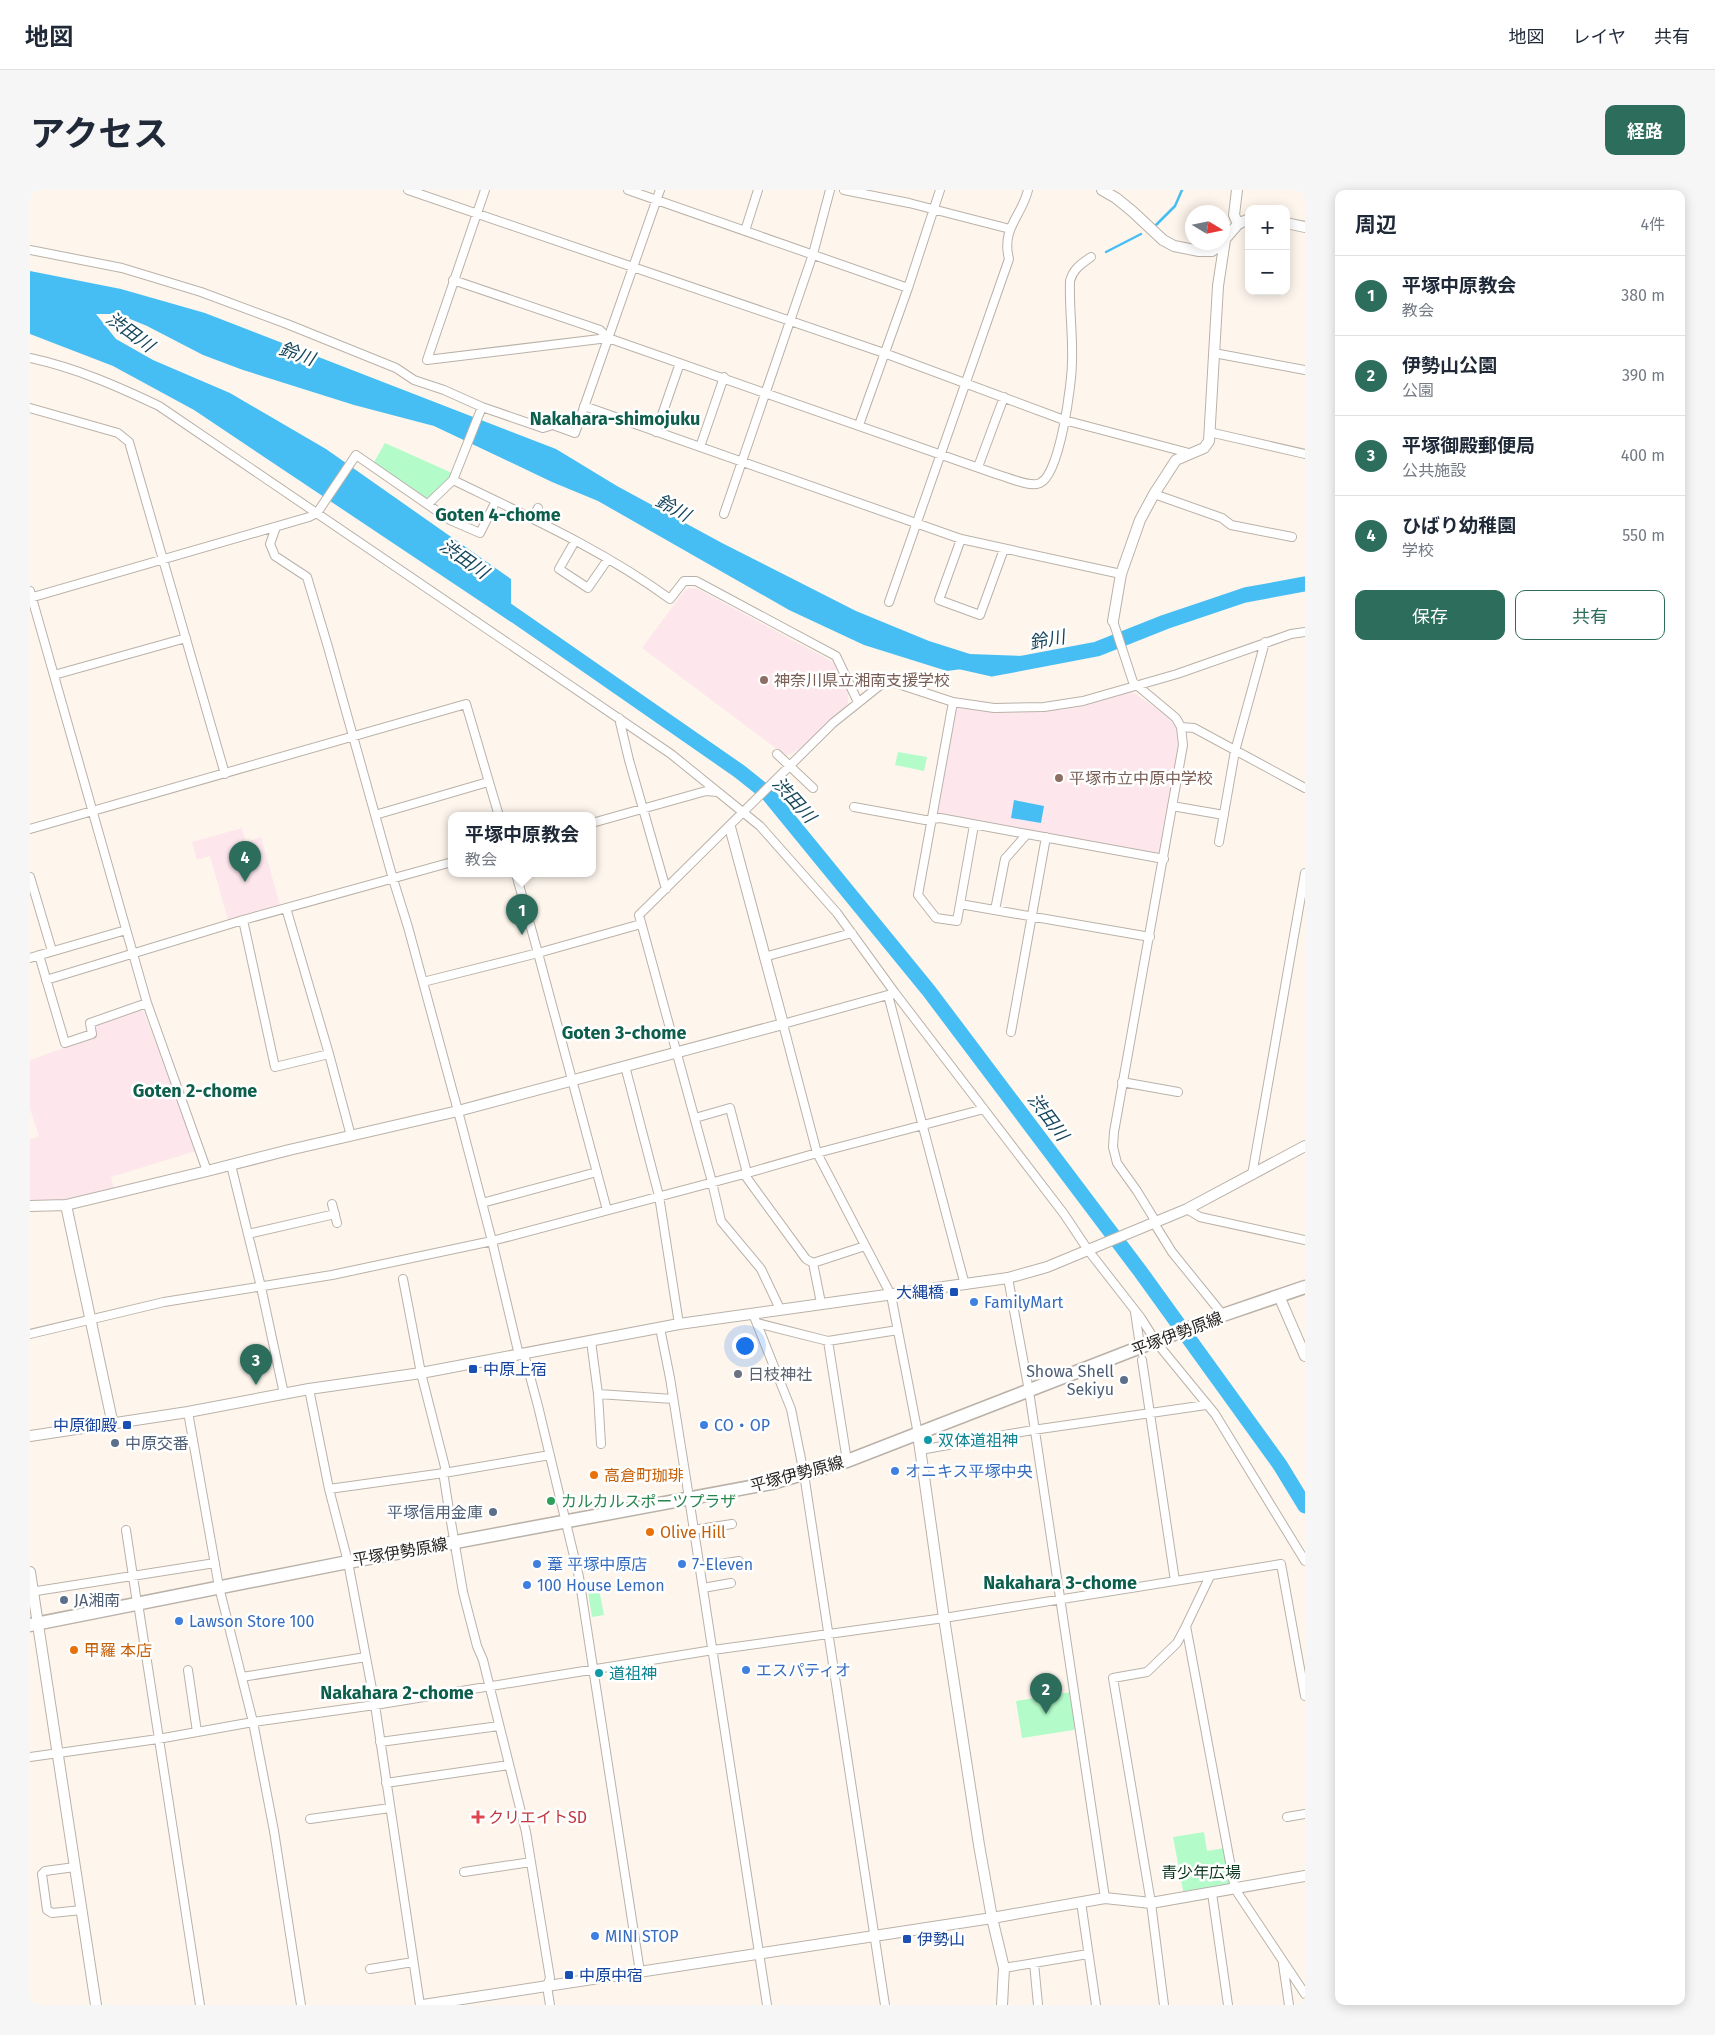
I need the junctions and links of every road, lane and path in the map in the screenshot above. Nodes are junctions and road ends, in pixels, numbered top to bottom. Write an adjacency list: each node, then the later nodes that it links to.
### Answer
1 (408, 190): 14 (street)
2 (485, 190): 14 (street)
3 (628, 190): 12 (street)
4 (660, 190): 12 (street)
5 (758, 190): 20 (street)
6 (830, 190): 27 (street)
7 (844, 190): 13 (street)
8 (940, 190): 13 (street)
9 (1028, 190): 19 (street)
10 (1102, 190): 22 (street)
11 (1237, 190): 16 (street)
12 (656, 200): 20 (street); 29 (street)
13 (934, 210): 19 (street); 31 (street)
14 (476, 214): 29 (street); 30 (street)
15 (1245, 221): 16 (street)
16 (1238, 224): 21 (street)
17 (1290, 224): 18 (street)
18 (1305, 227)
19 (1010, 229): 40 (street)
20 (745, 231): 27 (street)
21 (1230, 234)
22 (1185, 248)
23 (30, 250): 44 (street)
24 (1194, 250): 25 (street)
25 (1212, 250)
26 (1223, 250): 35 (street)
27 (813, 254): 31 (street); 32 (street)
28 (1091, 257): 46 (street)
29 (633, 268): 32 (street); 33 (street)
30 (453, 280): 33 (street); 33 (street)
31 (908, 288): 34 (street)
32 (790, 321): 34 (street); 41 (street)
33 (608, 338): 37 (street); 43 (street)
34 (884, 353): 40 (street); 47 (street)
35 (1214, 353): 38 (street); 49 (street)
36 (30, 358): 61 (street)
37 (680, 363): 39 (street); 48 (street)
38 (1305, 370)
39 (724, 378): 41 (street); 50 (street)
40 (965, 382): 42 (street); 51 (street)
41 (765, 392): 47 (street); 54 (street)
42 (1004, 397): 46 (street); 55 (street)
43 (584, 406): 44 (street); 48 (street)
44 (482, 407): 56 (street)
45 (30, 408): 70 (street)
46 (1064, 420): 52 (street); 55 (street)
47 (859, 425): 51 (street)
48 (656, 432): 50 (street)
49 (1209, 432): 52 (street); 53 (street)
50 (700, 447): 54 (street)
51 (940, 453): 55 (street); 64 (street)
52 (1189, 453): 57 (street)
53 (1305, 454)
54 (743, 462): 62 (street); 64 (street)
55 (978, 467)
56 (453, 480): 58 (street); 59 (street)
57 (1154, 494): 66 (street); 72 (street)
58 (496, 501): 59 (street); 63 (street)
59 (428, 504): 61 (street)
60 (538, 508): 63 (street)
61 (317, 513): 65 (street); 83 (street)
62 (724, 514)
63 (532, 518): 68 (street)
64 (916, 524): 67 (street); 74 (street)
65 (276, 527): 70 (street); 85 (street)
66 (1292, 537)
67 (961, 539): 69 (street); 69 (street)
68 (575, 541): 71 (street); 71 (street)
69 (1004, 549): 72 (street)
70 (164, 558): 73 (street); 77 (street)
71 (608, 559): 81 (street)
72 (1121, 574): 75 (street)
73 (31, 596): 79 (street)
74 (889, 602)
75 (1113, 621): 80 (street)
76 (1305, 632): 78 (street)
77 (186, 638): 79 (street); 89 (street)
78 (1265, 642): 80 (street); 86 (street)
79 (54, 675): 97 (street)
80 (1135, 684): 82 (street); 84 (street)
81 (858, 702): 82 (street); 88 (street)
82 (953, 702): 102 (street)
83 (619, 718): 93 (street); 96 (street)
84 (1181, 726): 86 (street); 94 (street)
85 (353, 737): 89 (street); 90 (street); 100 (street)
86 (1235, 751): 92 (street); 101 (street)
87 (777, 754): 88 (street)
88 (788, 767): 91 (street); 99 (street)
89 (225, 774): 97 (street)
90 (488, 782): 98 (street); 100 (street)
91 (813, 788)
92 (1305, 788)
93 (719, 792): 96 (street); 99 (street)
94 (1172, 806): 101 (street); 110 (street)
95 (854, 807): 102 (street)
96 (642, 808): 103 (street); 116 (street)
97 (92, 812): 106 (street); 123 (street)
98 (498, 812)
99 (744, 812): 105 (street); 124 (street)
100 (375, 815): 115 (street)
101 (1224, 815): 109 (street)
102 (932, 819): 104 (street); 117 (street)
103 (596, 822)
104 (974, 824): 107 (street); 117 (street)
105 (730, 827): 116 (street); 130 (street)
106 (30, 829)
107 (1027, 834): 108 (street); 119 (street)
108 (1046, 837): 110 (street); 120 (street)
109 (1219, 842)
110 (1164, 859): 125 (street)
111 (448, 863): 115 (street)
112 (1305, 873): 155 (street)
113 (30, 877): 126 (street)
114 (517, 877): 127 (street)
115 (393, 879): 118 (street); 133 (street)
116 (666, 889): 122 (street)
117 (960, 904): 119 (street)
118 (286, 908): 121 (street); 139 (street)
119 (994, 910): 120 (street)
120 (1032, 916): 125 (street); 137 (street)
121 (243, 920): 128 (street); 139 (street)
122 (642, 924): 127 (street); 138 (street)
123 (126, 930): 126 (street); 128 (street)
124 (852, 933): 130 (street); 134 (street)
125 (1150, 937): 142 (street)
126 (52, 951): 129 (street)
127 (538, 953): 133 (street); 141 (street)
128 (133, 954): 132 (street); 135 (street)
129 (39, 955): 131 (street); 132 (street)
130 (764, 957): 136 (street)
131 (30, 958)
132 (46, 980): 135 (street)
133 (423, 982): 145 (street)
134 (892, 994): 136 (street); 144 (street); 147 (street)
135 (147, 1003): 152 (street)
136 (782, 1024): 138 (street); 150 (street)
137 (1011, 1032)
138 (677, 1052): 140 (street); 146 (street)
139 (330, 1054): 148 (street)
140 (625, 1066): 141 (street); 157 (street)
141 (572, 1080): 145 (street); 153 (street)
142 (1122, 1082): 143 (street); 166 (street)
143 (1178, 1092)
144 (984, 1109): 147 (street); 171 (street)
145 (458, 1111): 148 (street); 158 (street)
146 (695, 1118): 154 (street); 156 (street)
147 (923, 1125): 150 (street); 175 (street)
148 (351, 1136): 151 (street)
149 (1305, 1146): 155 (street)
150 (817, 1152): 154 (street); 170 (street)
151 (232, 1165): 152 (street); 167 (street)
152 (208, 1171): 160 (street)
153 (597, 1172): 158 (street); 163 (street)
154 (745, 1174): 156 (street); 172 (street)
155 (1252, 1174): 162 (street)
156 (712, 1182): 157 (street); 181 (street)
157 (659, 1196): 163 (street); 186 (street)
158 (482, 1203): 169 (street)
159 (332, 1204): 164 (street)
160 (66, 1205): 161 (street); 185 (street)
161 (30, 1206)
162 (1187, 1209): 166 (street); 168 (street)
163 (607, 1210): 169 (street)
164 (335, 1214): 165 (street); 167 (street)
165 (337, 1223)
166 (1154, 1223): 171 (street); 183 (street)
167 (248, 1234): 176 (street)
168 (1305, 1240)
169 (492, 1241): 176 (street); 194 (street)
170 (865, 1246): 172 (street); 178 (street)
171 (1090, 1250): 173 (street); 182 (street)
172 (813, 1262): 180 (street)
173 (1008, 1278): 175 (street); 199 (street)
174 (403, 1279): 197 (street)
175 (965, 1284): 178 (street)
176 (261, 1286): 185 (street); 200 (street)
177 (1305, 1287): 179 (main road, 平塚伊勢原線)
178 (891, 1295): 180 (street); 188 (street)
179 (1280, 1296): 183 (main road, 平塚伊勢原線); 195 (street)
180 (821, 1303): 181 (street)
181 (780, 1310): 184 (street)
182 (1135, 1310): 190 (street); 193 (street)
183 (1221, 1316): 193 (main road, 平塚伊勢原線)
184 (755, 1318): 186 (street); 191 (street); 215 (street)
185 (90, 1319): 189 (street); 206 (street)
186 (680, 1324): 187 (street)
187 (660, 1328): 192 (street); 202 (street)
188 (898, 1330): 191 (street); 208 (street)
189 (30, 1334)
190 (1139, 1339)
191 (828, 1340): 213 (street)
192 (591, 1341): 194 (street); 201 (street)
193 (1158, 1341): 199 (main road, 平塚伊勢原線); 203 (street)
194 (521, 1354): 197 (street); 212 (street)
195 (1305, 1356)
196 (1142, 1360): 205 (street)
197 (421, 1373): 198 (street); 214 (street)
198 (309, 1389): 200 (street); 216 (street)
199 (1029, 1391): 207 (street); 208 (main road, 平塚伊勢原線)
200 (284, 1394): 204 (street)
201 (598, 1394): 202 (street); 210 (street)
202 (673, 1400): 217 (street)
203 (1206, 1405): 205 (street); 224 (street)
204 (188, 1412): 206 (street); 225 (street)
205 (1149, 1413): 207 (street); 231 (street)
206 (113, 1425): 209 (street)
207 (1033, 1430): 211 (street); 236 (street)
208 (918, 1434): 211 (street); 213 (main road, 平塚伊勢原線)
209 (30, 1436)
210 (601, 1444)
211 (920, 1450): 238 (street)
212 (550, 1455): 214 (street); 218 (street)
213 (847, 1460): 215 (main road, 平塚伊勢原線)
214 (444, 1473): 216 (street); 222 (street)
215 (804, 1474): 217 (main road, 平塚伊勢原線); 241 (street)
216 (328, 1489): 226 (street)
217 (689, 1498): 218 (main road, 平塚伊勢原線); 221 (street)
218 (566, 1522): 222 (main road, 平塚伊勢原線); 245 (street)
219 (732, 1524): 221 (street)
220 (126, 1530): 229 (street)
221 (694, 1530): 227 (street)
222 (454, 1542): 226 (main road, 平塚伊勢原線); 247 (street)
223 (738, 1561): 227 (street)
224 (1305, 1561)
225 (215, 1562): 229 (street); 233 (street)
226 (348, 1562): 233 (main road, 平塚伊勢原線); 243 (street)
227 (700, 1567): 234 (street)
228 (30, 1572): 235 (street)
229 (133, 1576): 235 (street); 237 (street)
230 (1210, 1576): 231 (street); 240 (street); 248 (street)
231 (1175, 1581): 236 (street)
232 (731, 1583): 234 (street)
233 (219, 1587): 237 (main road, 平塚伊勢原線); 246 (street)
234 (703, 1588): 242 (street)
235 (32, 1592): 239 (street)
236 (1060, 1599): 238 (street); 269 (street)
237 (137, 1603): 239 (main road, 平塚伊勢原線); 253 (street)
238 (944, 1618): 241 (street); 273 (street)
239 (34, 1624): 255 (street)
240 (1186, 1626): 267 (street); 271 (street)
241 (828, 1636): 242 (street); 274 (street)
242 (713, 1650): 245 (street); 275 (street)
243 (366, 1657): 246 (street); 249 (street)
244 (188, 1670): 252 (street)
245 (593, 1671): 247 (street); 282 (street)
246 (242, 1677): 250 (street)
247 (489, 1687): 249 (street); 251 (street)
248 (1305, 1696)
249 (375, 1705): 250 (street); 254 (street)
250 (253, 1722): 252 (street); 287 (street)
251 (499, 1726): 254 (street); 257 (street)
252 (197, 1732): 253 (street)
253 (158, 1739): 255 (street); 286 (street)
254 (380, 1742): 258 (street)
255 (58, 1753): 256 (street); 264 (street)
256 (30, 1757)
257 (509, 1765): 258 (street); 263 (street)
258 (386, 1783): 259 (street)
259 (390, 1808): 262 (street); 277 (street)
260 (1305, 1814): 261 (street)
261 (1287, 1817)
262 (310, 1819)
263 (531, 1862): 265 (street); 283 (street)
264 (75, 1867): 272 (street); 272 (street)
265 (464, 1872)
266 (1305, 1876): 267 (street)
267 (1235, 1889): 268 (street); 278 (street)
268 (1212, 1893): 271 (street); 296 (street)
269 (1106, 1898): 270 (street); 271 (street)
270 (1081, 1902): 273 (street); 276 (street)
271 (1151, 1903): 295 (street)
272 (82, 1910): 285 (street)
273 (992, 1918): 274 (street); 280 (street)
274 (874, 1935): 275 (street); 291 (street)
275 (759, 1953): 282 (street); 290 (street)
276 (1088, 1954): 279 (street); 294 (street)
277 (413, 1962): 281 (street); 288 (street)
278 (1283, 1962): 284 (street); 297 (street)
279 (1034, 1963): 280 (street); 293 (street)
280 (1004, 1968): 292 (street)
281 (370, 1969)
282 (640, 1972): 283 (street)
283 (547, 1986): 288 (street); 289 (street)
284 (1305, 1994)
285 (96, 2005)
286 (200, 2005)
287 (301, 2005)
288 (422, 2005)
289 (550, 2005)
290 (767, 2005)
291 (885, 2005)
292 (1002, 2005)
293 (1038, 2005)
294 (1096, 2005)
295 (1164, 2005)
296 (1228, 2005)
297 (1289, 2005)

